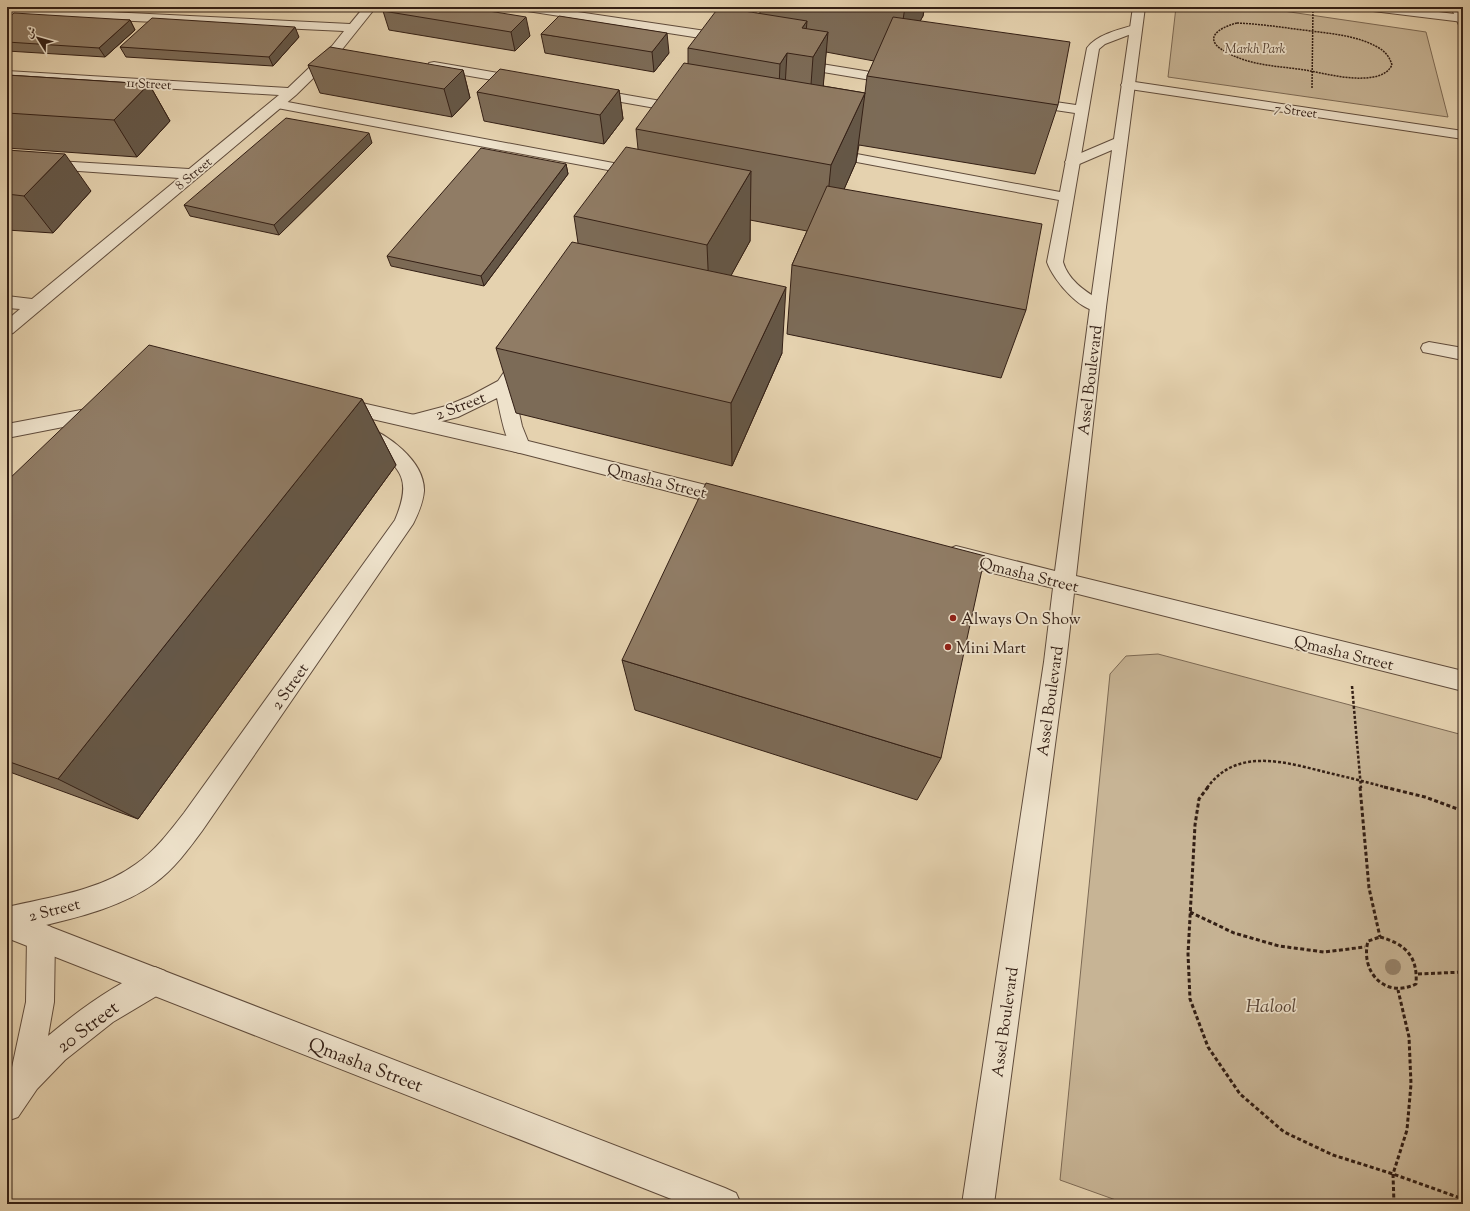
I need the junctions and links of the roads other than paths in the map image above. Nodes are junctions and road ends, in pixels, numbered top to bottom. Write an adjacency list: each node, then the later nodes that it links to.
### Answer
1 (370, 7): 9 (street, 8 Street)
2 (521, 7): 11 (lane)
3 (753, 7): 11 (street)
4 (1139, 7): 10 (street, Assel Boulevard)
5 (1373, 7): 8 (street)
6 (1458, 7): 8 (street)
7 (7, 11): 9 (street)
8 (1462, 20)
9 (353, 28): 12 (street, 8 Street)
10 (1135, 29): 20 (street, Assel Boulevard); 27 (lane)
11 (732, 39): 14 (street)
12 (336, 49): 13 (street); 22 (street, 8 Street)
13 (352, 52)
14 (723, 53)
15 (786, 63): 18 (lane)
16 (422, 64): 19 (street)
17 (7, 75): 22 (street, 11 Street)
18 (910, 83)
19 (538, 84)
20 (1128, 85): 29 (street, 7 Street); 30 (street, Assel Boulevard)
21 (577, 91): 26 (street)
22 (291, 92): 25 (street, 8 Street)
23 (694, 97): 26 (street)
24 (1019, 100): 27 (lane)
25 (277, 104): 34 (lane); 35 (street, 8 Street)
26 (686, 109): 28 (street)
27 (1081, 110): 33 (lane)
28 (676, 125)
29 (1463, 135)
30 (1121, 141): 33 (street); 39 (street, Assel Boulevard)
31 (816, 151): 36 (lane)
32 (7, 162): 35 (street)
33 (1072, 162): 36 (lane)
34 (645, 173)
35 (193, 174): 38 (street, 8 Street)
36 (1066, 197): 39 (lane)
37 (7, 302): 38 (street)
38 (35, 305): 40 (street, 8 Street)
39 (1098, 307): 52 (street, Assel Boulevard)
40 (7, 329)
41 (530, 347): 44 (street, 2 Street)
42 (1429, 348): 43 (lane)
43 (1463, 354)
44 (504, 386): 47 (street, 2 Street); 49 (street, 2 Street)
45 (320, 405): 47 (street, Qmasha Street); 54 (street, 2 Street)
46 (118, 410): 48 (street)
47 (415, 421): 49 (street, Qmasha Street)
48 (13, 428)
49 (520, 446): 50 (street, Qmasha Street)
50 (752, 504)
51 (938, 551): 52 (street, Qmasha Street)
52 (1065, 583): 53 (street, Qmasha Street); 60 (street, Assel Boulevard)
53 (1463, 681)
54 (7, 922): 55 (street, Qmasha Street)
55 (41, 936): 56 (street, Qmasha Street); 57 (street, 20 Street)
56 (155, 981): 57 (street, 20 Street); 59 (street, Qmasha Street)
57 (25, 1079): 58 (street, 20 Street)
58 (7, 1106)
59 (725, 1204)
60 (978, 1204)

